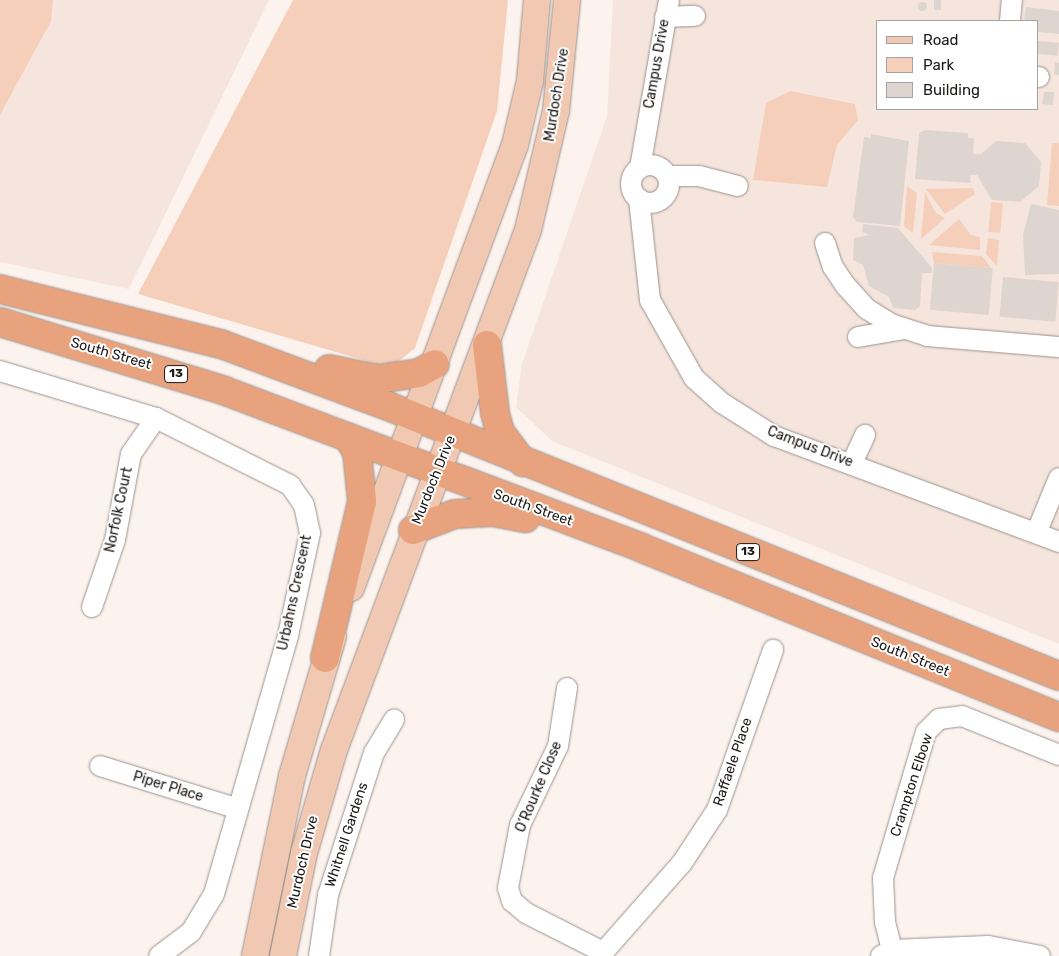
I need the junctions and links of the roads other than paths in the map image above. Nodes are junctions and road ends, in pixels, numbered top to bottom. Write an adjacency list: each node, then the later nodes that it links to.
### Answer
1 (537, 0): 19 (main road, Murdoch Drive)
2 (567, 0): 17 (main road, Murdoch Drive)
3 (1012, 0): 6 (street)
4 (667, 8): 5 (street); 7 (street, Campus Drive)
5 (695, 16)
6 (1010, 20)
7 (655, 170): 8 (street); 8 (street); 9 (street, Campus Drive)
8 (663, 198): 9 (street); 10 (street)
9 (639, 199): 10 (street, Campus Drive)
10 (642, 231): 28 (street, Campus Drive)
11 (825, 243): 15 (street)
12 (0, 288): 14 (highway, 13)
13 (0, 322): 25 (highway, South Street / 13)
14 (163, 326): 19 (highway); 21 (highway, 13)
15 (904, 329): 16 (street); 18 (street)
16 (858, 337)
17 (487, 345): 23 (main road, Murdoch Drive); 27 (highway)
18 (1059, 348)
19 (435, 364): 21 (main road, Murdoch Drive)
20 (0, 371): 22 (street, Urbahns Crescent)
21 (414, 417): 23 (highway, 13); 26 (main road, Murdoch Drive)
22 (156, 418): 35 (street, Norfolk Court); 44 (street, Urbahns Crescent)
23 (454, 433): 27 (highway, 13); 29 (main road, Murdoch Drive)
24 (865, 436): 28 (street)
25 (348, 437): 26 (highway, South Street / 13); 37 (highway)
26 (401, 458): 29 (highway, South Street / 13); 37 (main road, Murdoch Drive)
27 (523, 462): 38 (highway, 13)
28 (852, 463): 32 (street, Campus Drive)
29 (436, 472): 31 (main road, Murdoch Drive); 34 (highway, South Street / 13)
30 (1059, 478): 32 (street)
31 (414, 530): 34 (highway); 49 (main road, Murdoch Drive)
32 (1036, 531): 33 (street, Campus Drive)
33 (1059, 542)
34 (642, 548): 40 (highway, South Street / 13)
35 (92, 607)
36 (773, 650): 46 (street, Raffaele Place)
37 (326, 658): 48 (main road, Murdoch Drive)
38 (1059, 676)
39 (567, 688): 46 (street, O’Rourke Close)
40 (1059, 717)
41 (394, 720): 50 (street, Whitnell Gardens)
42 (1059, 755): 45 (street, Crampton Elbow)
43 (100, 766): 44 (street, Piper Place)
44 (236, 808): 47 (street, Urbahns Crescent)
45 (886, 953): 51 (street)
46 (601, 954)
47 (159, 956)
48 (255, 956)
49 (283, 956)
50 (319, 956)
51 (1040, 956)

